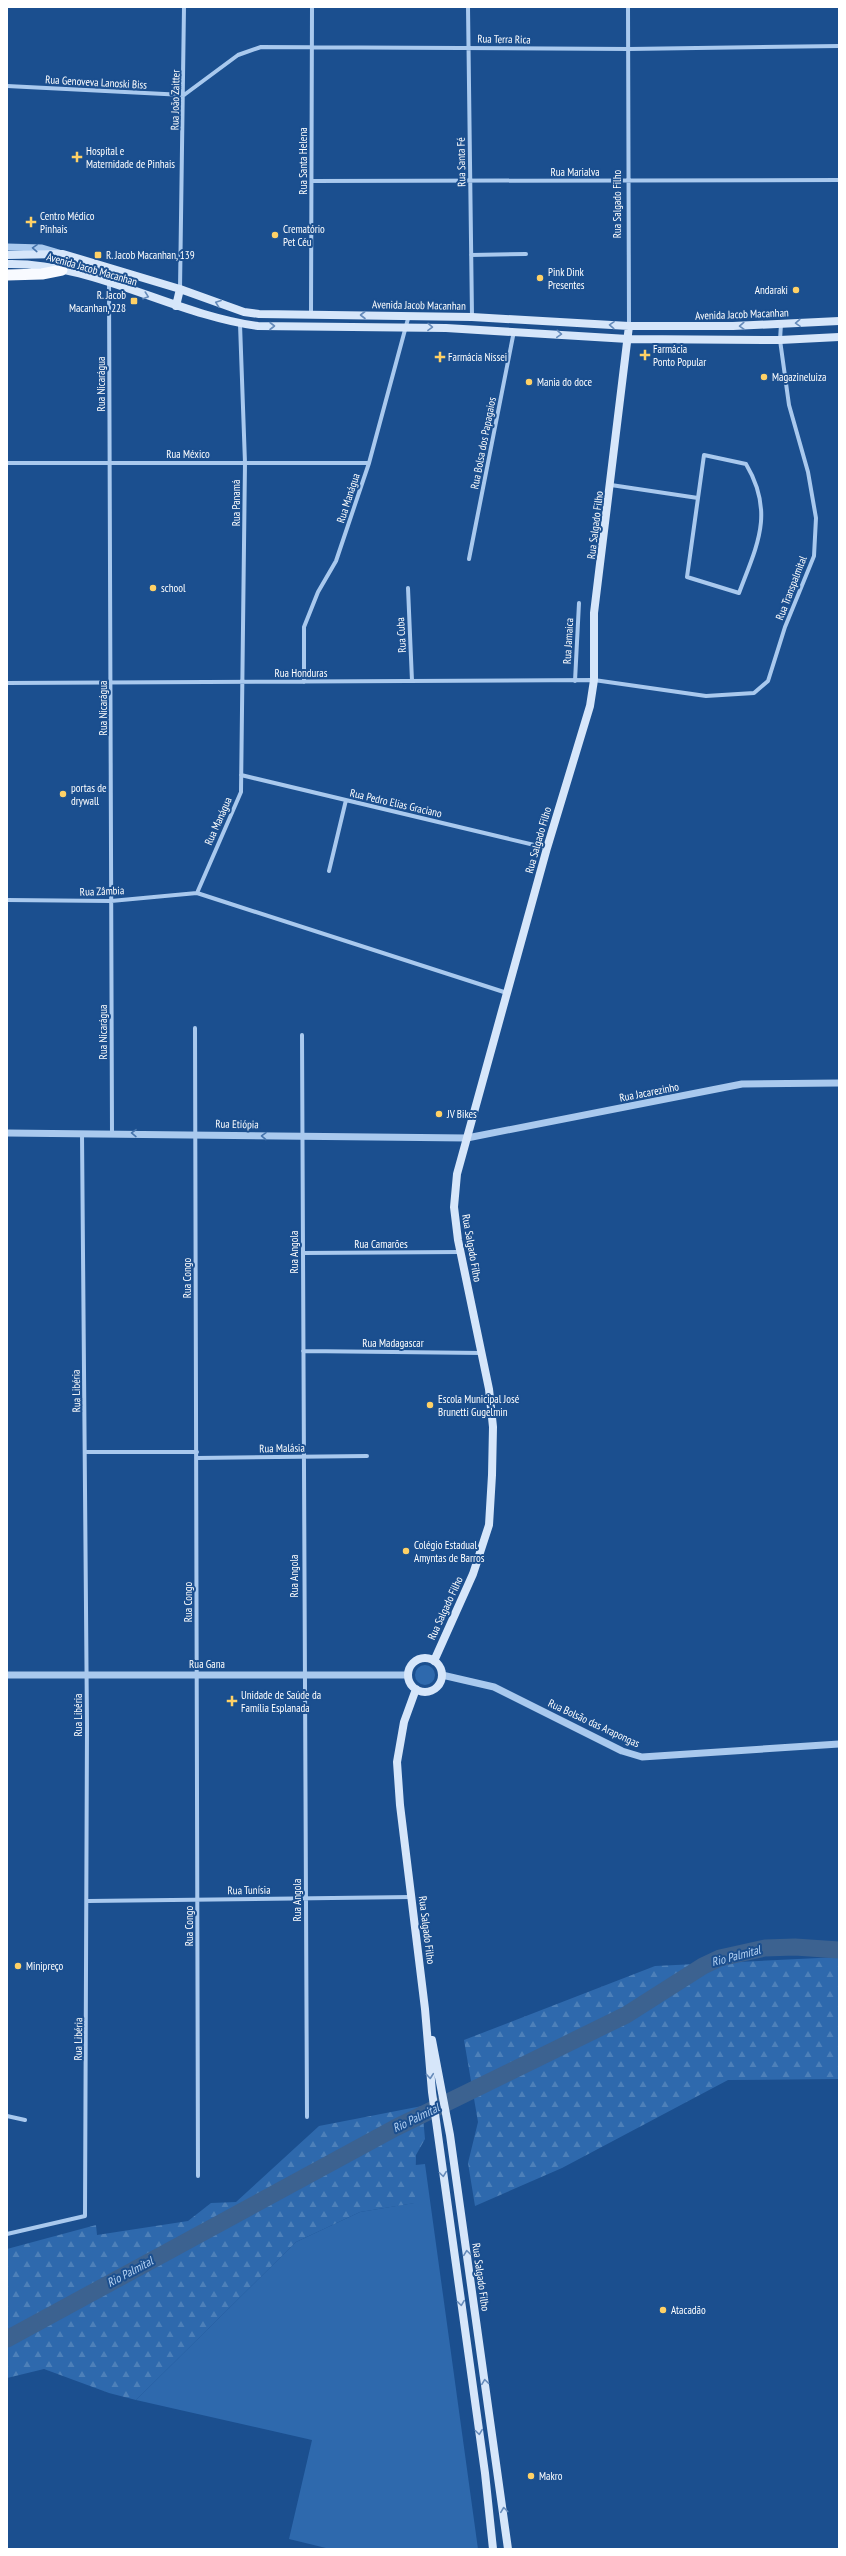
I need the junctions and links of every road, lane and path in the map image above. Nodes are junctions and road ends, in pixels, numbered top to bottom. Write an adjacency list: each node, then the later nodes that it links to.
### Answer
1 (184, 7): 10 (street, Rua João Zaitter)
2 (312, 7): 7 (street, Rua Santa Helena)
3 (468, 7): 6 (street, Rua Santa Fé)
4 (628, 7): 8 (street, Rua Salgado Filho)
5 (839, 46): 8 (street, Rua Terra Rica)
6 (468, 47): 7 (street, Rua Terra Rica); 8 (street, Rua Terra Rica); 14 (street, Rua Santa Fé)
7 (312, 48): 10 (street, Rua Terra Rica); 12 (street, Rua Santa Helena)
8 (628, 49): 13 (street, Rua Salgado Filho)
9 (7, 86): 10 (street, Rua Genoveva Lanoski Biss)
10 (184, 95): 24 (street, Rua João Zaitter)
11 (839, 180): 13 (street, Rua Marialva)
12 (312, 181): 14 (street, Rua Marialva); 26 (street, Rua Santa Helena)
13 (628, 181): 14 (street, Rua Marialva); 32 (street, Rua Salgado Filho)
14 (470, 182): 19 (street, Rua Santa Fé)
15 (7, 247): 16 (street, one-way to 15)
16 (63, 254): 18 (main road, Avenida Jacob Macanhan); 24 (main road, Avenida Jacob Macanhan)
17 (526, 254): 19 (street)
18 (7, 255)
19 (471, 255): 28 (street, Rua Santa Fé)
20 (7, 264): 21 (main road, Avenida Jacob Macanhan)
21 (62, 270): 22 (highway); 23 (main road, Avenida Jacob Macanhan)
22 (7, 275)
23 (109, 283): 25 (main road, Avenida Jacob Macanhan, one-way to 25); 39 (street, Rua Nicarágua)
24 (180, 289): 25 (main road); 26 (main road, Avenida Jacob Macanhan, one-way to 24)
25 (176, 306): 30 (main road, Avenida Jacob Macanhan)
26 (311, 315): 27 (main road, Avenida Jacob Macanhan, one-way to 26)
27 (409, 315): 28 (main road, Avenida Jacob Macanhan); 33 (street, Rua Manágua)
28 (472, 317): 32 (main road, Avenida Jacob Macanhan, one-way to 28)
29 (839, 321): 31 (main road, Avenida Jacob Macanhan, one-way to 31)
30 (240, 324): 33 (main road, Avenida Jacob Macanhan, one-way to 33); 40 (street, Rua Panamá)
31 (781, 324): 32 (main road, Avenida Jacob Macanhan, one-way to 32); 37 (street, Rua Transpalmital)
32 (629, 326): 36 (main road, Rua Salgado Filho)
33 (406, 327): 34 (main road, Avenida Jacob Macanhan, one-way to 34); 41 (street, Rua Manágua)
34 (514, 330): 36 (main road, Avenida Jacob Macanhan, one-way to 36); 44 (street, Rua Bolsa dos Papagaios)
35 (839, 337): 37 (main road, Avenida Jacob Macanhan)
36 (628, 339): 37 (main road, Avenida Jacob Macanhan); 42 (main road, Rua Salgado Filho)
37 (780, 340): 47 (street, Rua Transpalmital)
38 (7, 463): 39 (street, Rua México)
39 (110, 463): 40 (street, Rua México); 53 (street, Rua Nicarágua)
40 (245, 463): 41 (street, Rua México); 50 (street, Rua Panamá)
41 (369, 463): 51 (street, Rua Manágua)
42 (611, 485): 43 (street); 47 (main road, Rua Salgado Filho)
43 (698, 498): 43 (street)
44 (469, 559)
45 (408, 588): 48 (street, Rua Cuba)
46 (578, 603): 49 (street, Rua Jamaica)
47 (594, 680): 49 (street, Rua Honduras); 56 (main road, Rua Salgado Filho)
48 (412, 681): 49 (street, Rua Honduras); 51 (street, Rua Honduras)
49 (575, 681)
50 (244, 682): 51 (street, Rua Honduras); 53 (street, Rua Honduras); 54 (street, Rua Manágua)
51 (304, 682)
52 (7, 683): 53 (street, Rua Honduras)
53 (112, 683): 60 (street, Rua Nicarágua)
54 (241, 775): 55 (street, Rua Pedro Elias Graciano); 58 (street, Rua Manágua)
55 (346, 800): 56 (street, Rua Pedro Elias Graciano); 57 (street)
56 (547, 848): 61 (main road, Rua Salgado Filho)
57 (330, 871)
58 (197, 893): 60 (street, Rua Zâmbia); 61 (street)
59 (7, 900): 60 (street, Rua Zâmbia)
60 (112, 901): 67 (street, Rua Nicarágua)
61 (507, 993): 70 (main road, Rua Salgado Filho)
62 (195, 1028): 68 (street, Rua Congo)
63 (302, 1035): 69 (street, Rua Angola)
64 (838, 1083): 70 (street, Rua Jacarezinho)
65 (7, 1133): 66 (street, Rua Etiópia)
66 (82, 1133): 67 (street, Rua Etiópia); 75 (street, Rua Libéria)
67 (112, 1133): 68 (street, Rua Etiópia, one-way to 67)
68 (195, 1134): 69 (street, Rua Etiópia, one-way to 68); 76 (street, Rua Congo)
69 (303, 1136): 70 (street, Rua Etiópia); 72 (street, Rua Angola)
70 (467, 1138): 71 (main road, Rua Salgado Filho)
71 (460, 1252): 72 (street, Rua Camarões); 74 (main road, Rua Salgado Filho)
72 (303, 1253): 73 (street, Rua Angola)
73 (302, 1351): 74 (street, Rua Madagascar); 77 (street, Rua Angola)
74 (483, 1353): 80 (main road, Rua Salgado Filho)
75 (86, 1452): 76 (street); 83 (street, Rua Libéria)
76 (197, 1452): 79 (street, Rua Congo)
77 (302, 1456): 78 (street, Rua Malásia); 79 (street, Rua Malásia); 81 (street, Rua Angola)
78 (367, 1456)
79 (197, 1458): 84 (street, Rua Congo)
80 (434, 1661): 85 (main road); 86 (main road)
81 (304, 1674): 84 (street, Rua Gana); 85 (street, Rua Gana); 90 (street, Rua Angola)
82 (7, 1675): 83 (street, Rua Gana)
83 (87, 1675): 84 (street, Rua Gana); 92 (street, Rua Libéria)
84 (197, 1675): 91 (street, Rua Congo)
85 (408, 1675): 87 (main road)
86 (442, 1675): 87 (main road); 88 (street, Rua Bolsão das Arapongas)
87 (416, 1689): 89 (main road, Rua Salgado Filho)
88 (839, 1744)
89 (411, 1897): 90 (street, Rua Tunísia); 93 (main road, Rua Salgado Filho)
90 (306, 1898): 91 (street, Rua Tunísia); 95 (street, Rua Angola)
91 (198, 1899): 92 (street, Rua Tunísia); 97 (street, Rua Congo)
92 (88, 1901): 98 (street, Rua Libéria)
93 (425, 2010): 99 (main road, Rua Salgado Filho, one-way to 99); 100 (main road, Rua Salgado Filho, one-way to 93)
94 (7, 2116): 96 (street)
95 (307, 2117)
96 (25, 2120)
97 (198, 2176)
98 (7, 2234)
99 (493, 2549)
100 (508, 2549)

